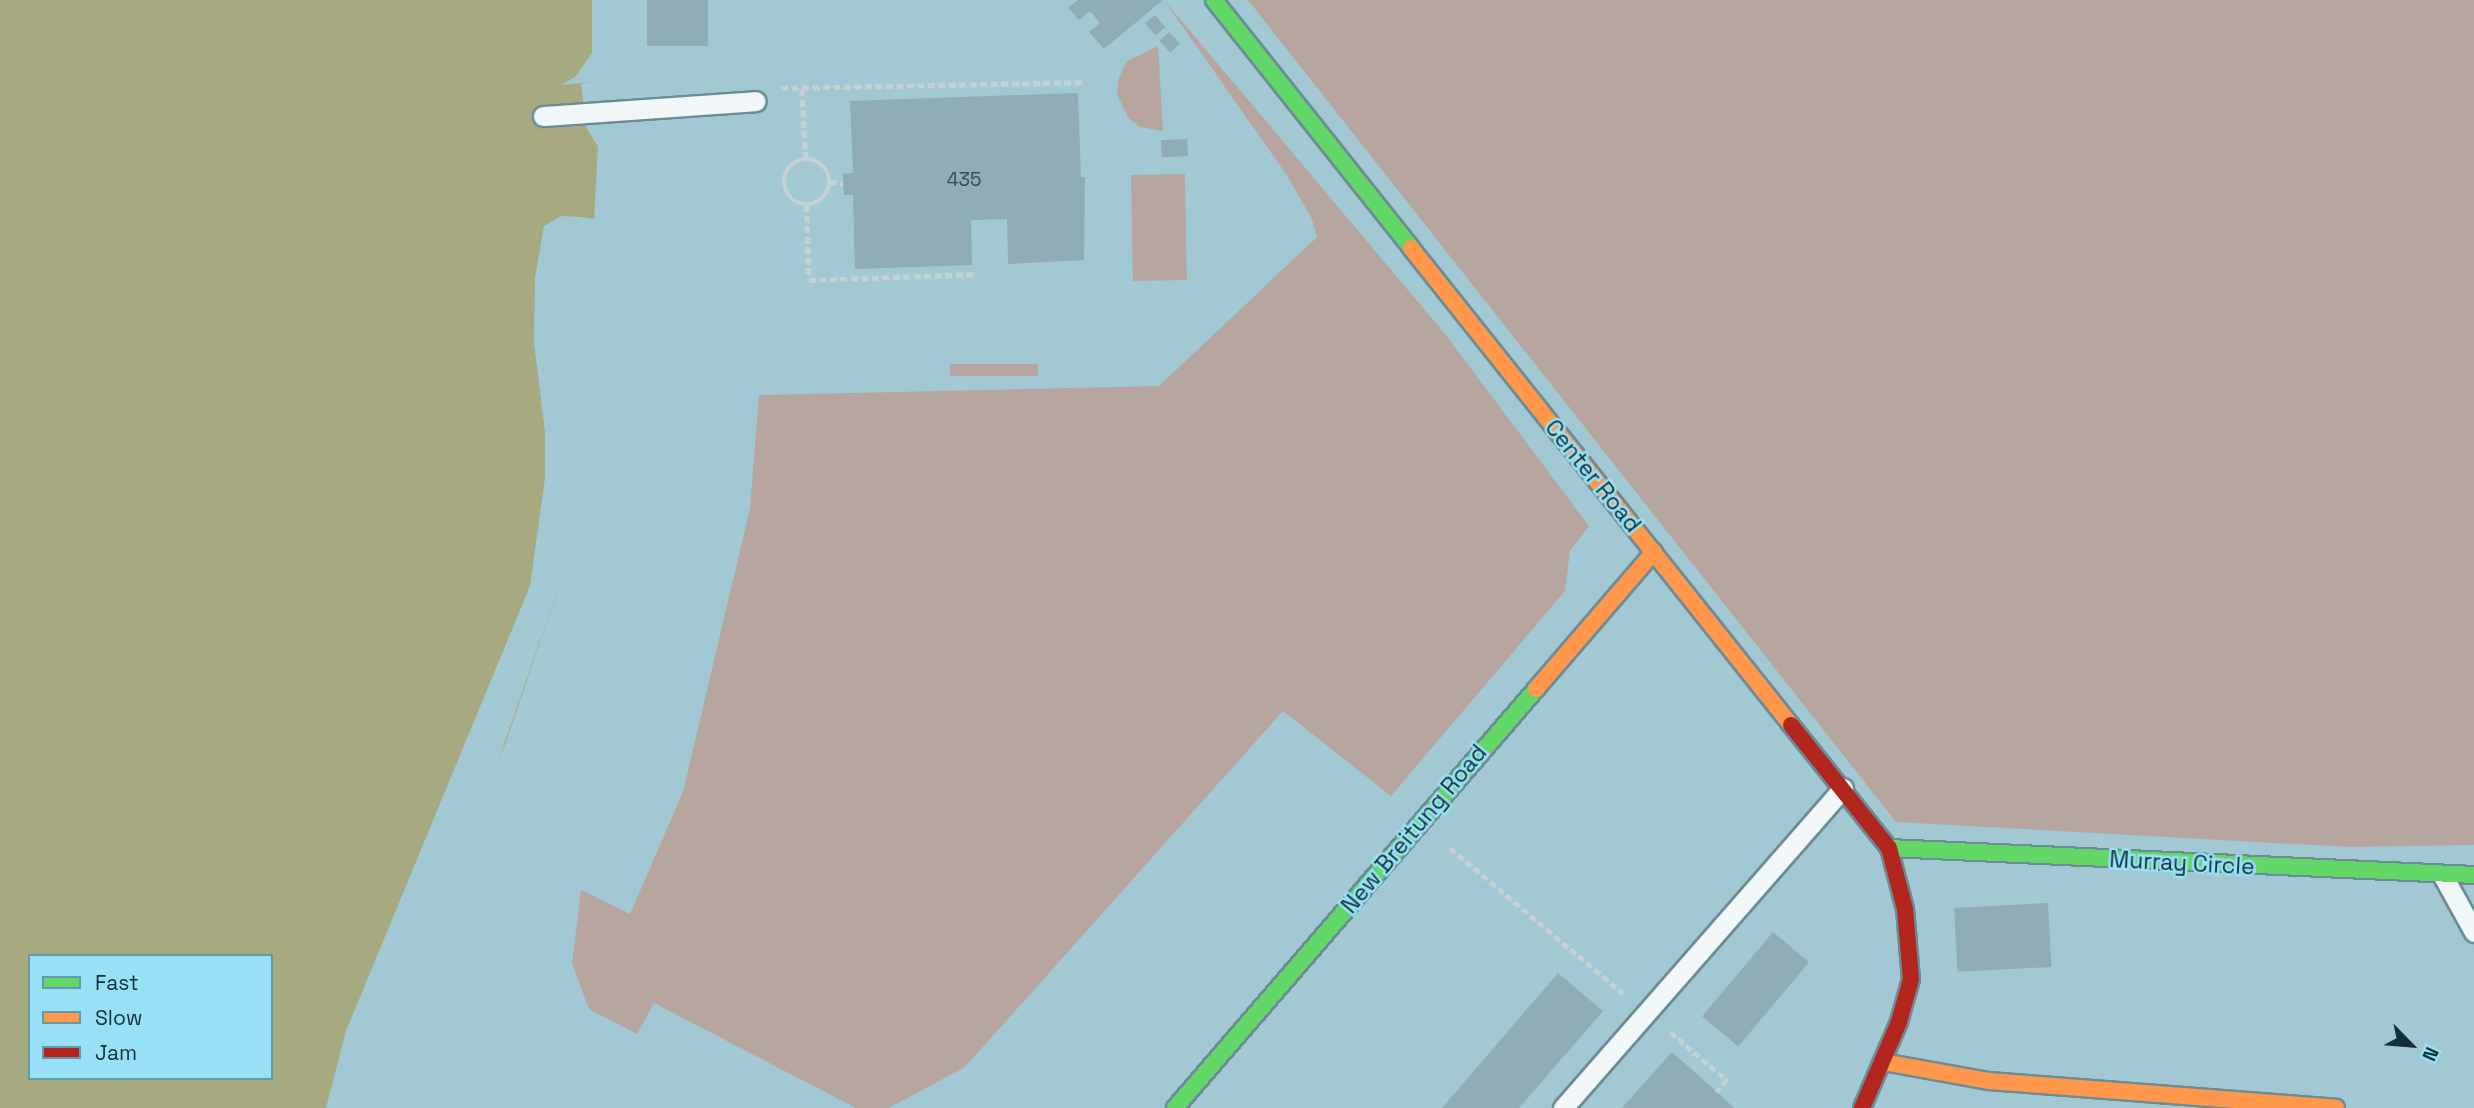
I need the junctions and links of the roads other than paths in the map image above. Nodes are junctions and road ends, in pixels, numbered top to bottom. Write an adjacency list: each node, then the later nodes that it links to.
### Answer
1 (1214, 0): 4 (street, Center Road)
2 (755, 101): 3 (lane)
3 (543, 116)
4 (1654, 551): 5 (street, Center Road); 11 (street, New Breitung Road)
5 (1843, 788): 6 (street, Center Road); 12 (lane)
6 (1889, 848): 8 (street, Murray Circle); 10 (street, Center Road)
7 (2474, 875): 8 (street, Murray Circle)
8 (2443, 876): 9 (lane)
9 (2474, 932)
10 (1883, 1062): 13 (street); 14 (street)
11 (1175, 1108)
12 (1563, 1108)
13 (1862, 1108)
14 (2336, 1108)

